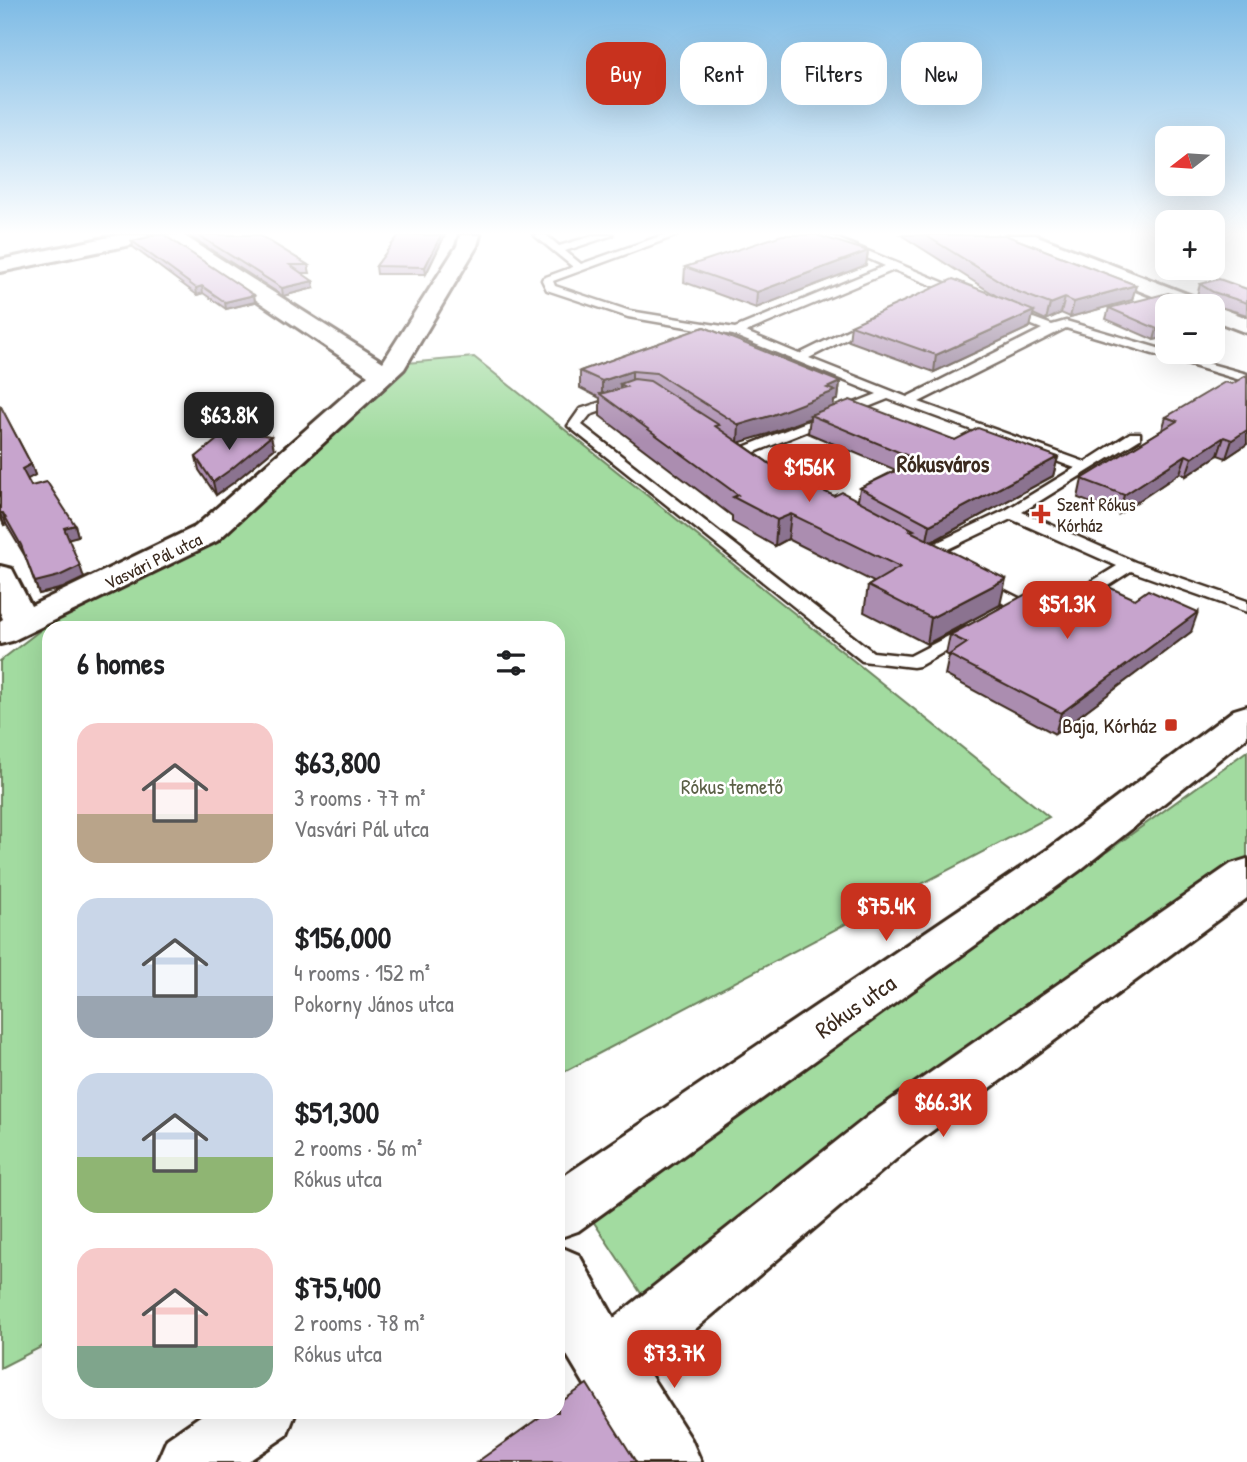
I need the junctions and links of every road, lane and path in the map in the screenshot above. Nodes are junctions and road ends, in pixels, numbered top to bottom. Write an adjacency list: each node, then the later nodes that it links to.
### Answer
1 (275, 303): 14 (street)
2 (434, 303): 14 (street, Vasvári Pál utca)
3 (596, 303): 10 (lane)
4 (805, 303): 10 (lane)
5 (992, 306): 9 (lane)
6 (884, 316): 12 (lane)
7 (1225, 317): 8 (street)
8 (1247, 326)
9 (1052, 329): 11 (lane); 18 (lane)
10 (736, 332): 12 (lane)
11 (1155, 349)
12 (799, 358): 16 (lane)
13 (1202, 364): 15 (lane)
14 (384, 374): 31 (street, Vasvári Pál utca)
15 (1247, 378)
16 (888, 394): 18 (lane); 21 (lane)
17 (644, 396): 29 (lane)
18 (908, 402): 23 (lane)
19 (1135, 436): 23 (lane)
20 (718, 439): 21 (lane)
21 (740, 453): 22 (lane)
22 (763, 465)
23 (1086, 467): 24 (lane)
24 (1012, 513): 25 (lane); 26 (lane)
25 (1129, 565): 29 (lane); 30 (lane)
26 (948, 566)
27 (0, 576): 31 (street)
28 (972, 579): 29 (lane)
29 (1019, 605)
30 (1247, 607)
31 (11, 629)
32 (1247, 718): 34 (street, Rókus utca)
33 (1247, 875): 36 (street)
34 (565, 1207)
35 (565, 1289): 36 (street)
36 (608, 1362): 39 (street)
37 (254, 1419): 38 (street)
38 (190, 1462)
39 (668, 1462)

